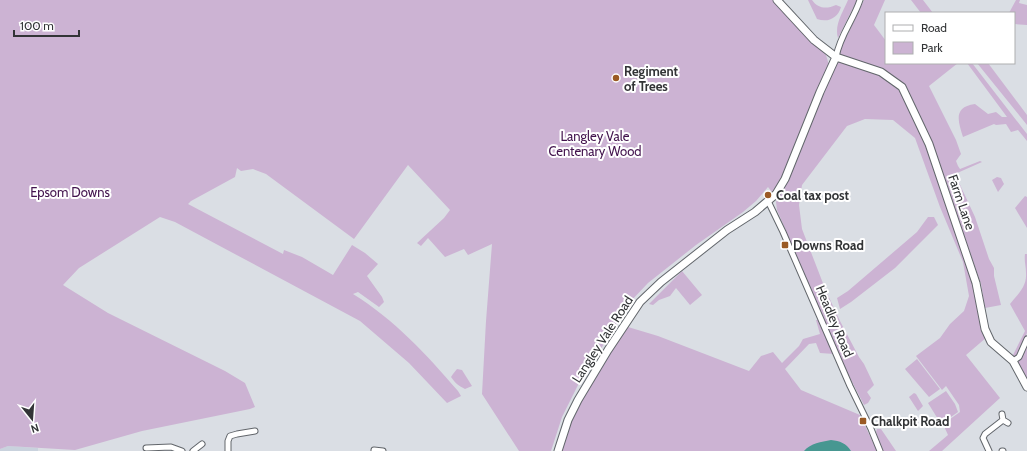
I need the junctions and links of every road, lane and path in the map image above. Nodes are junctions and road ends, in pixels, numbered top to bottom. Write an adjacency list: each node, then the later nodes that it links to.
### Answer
1 (777, 0): 3 (street)
2 (860, 0): 3 (street)
3 (836, 57): 4 (street); 6 (street, Farm Lane)
4 (768, 201): 17 (street, Langley Vale Road); 18 (street, Headley Road)
5 (1027, 339): 6 (street)
6 (1013, 361): 7 (street, Farm Lane)
7 (1027, 387)
8 (1004, 419): 19 (street)
9 (255, 431): 15 (street)
10 (202, 444): 14 (street)
11 (146, 448): 13 (street)
12 (374, 450): 16 (street)
13 (182, 451)
14 (193, 451)
15 (228, 451)
16 (383, 451)
17 (558, 451)
18 (880, 451)
19 (989, 451)

